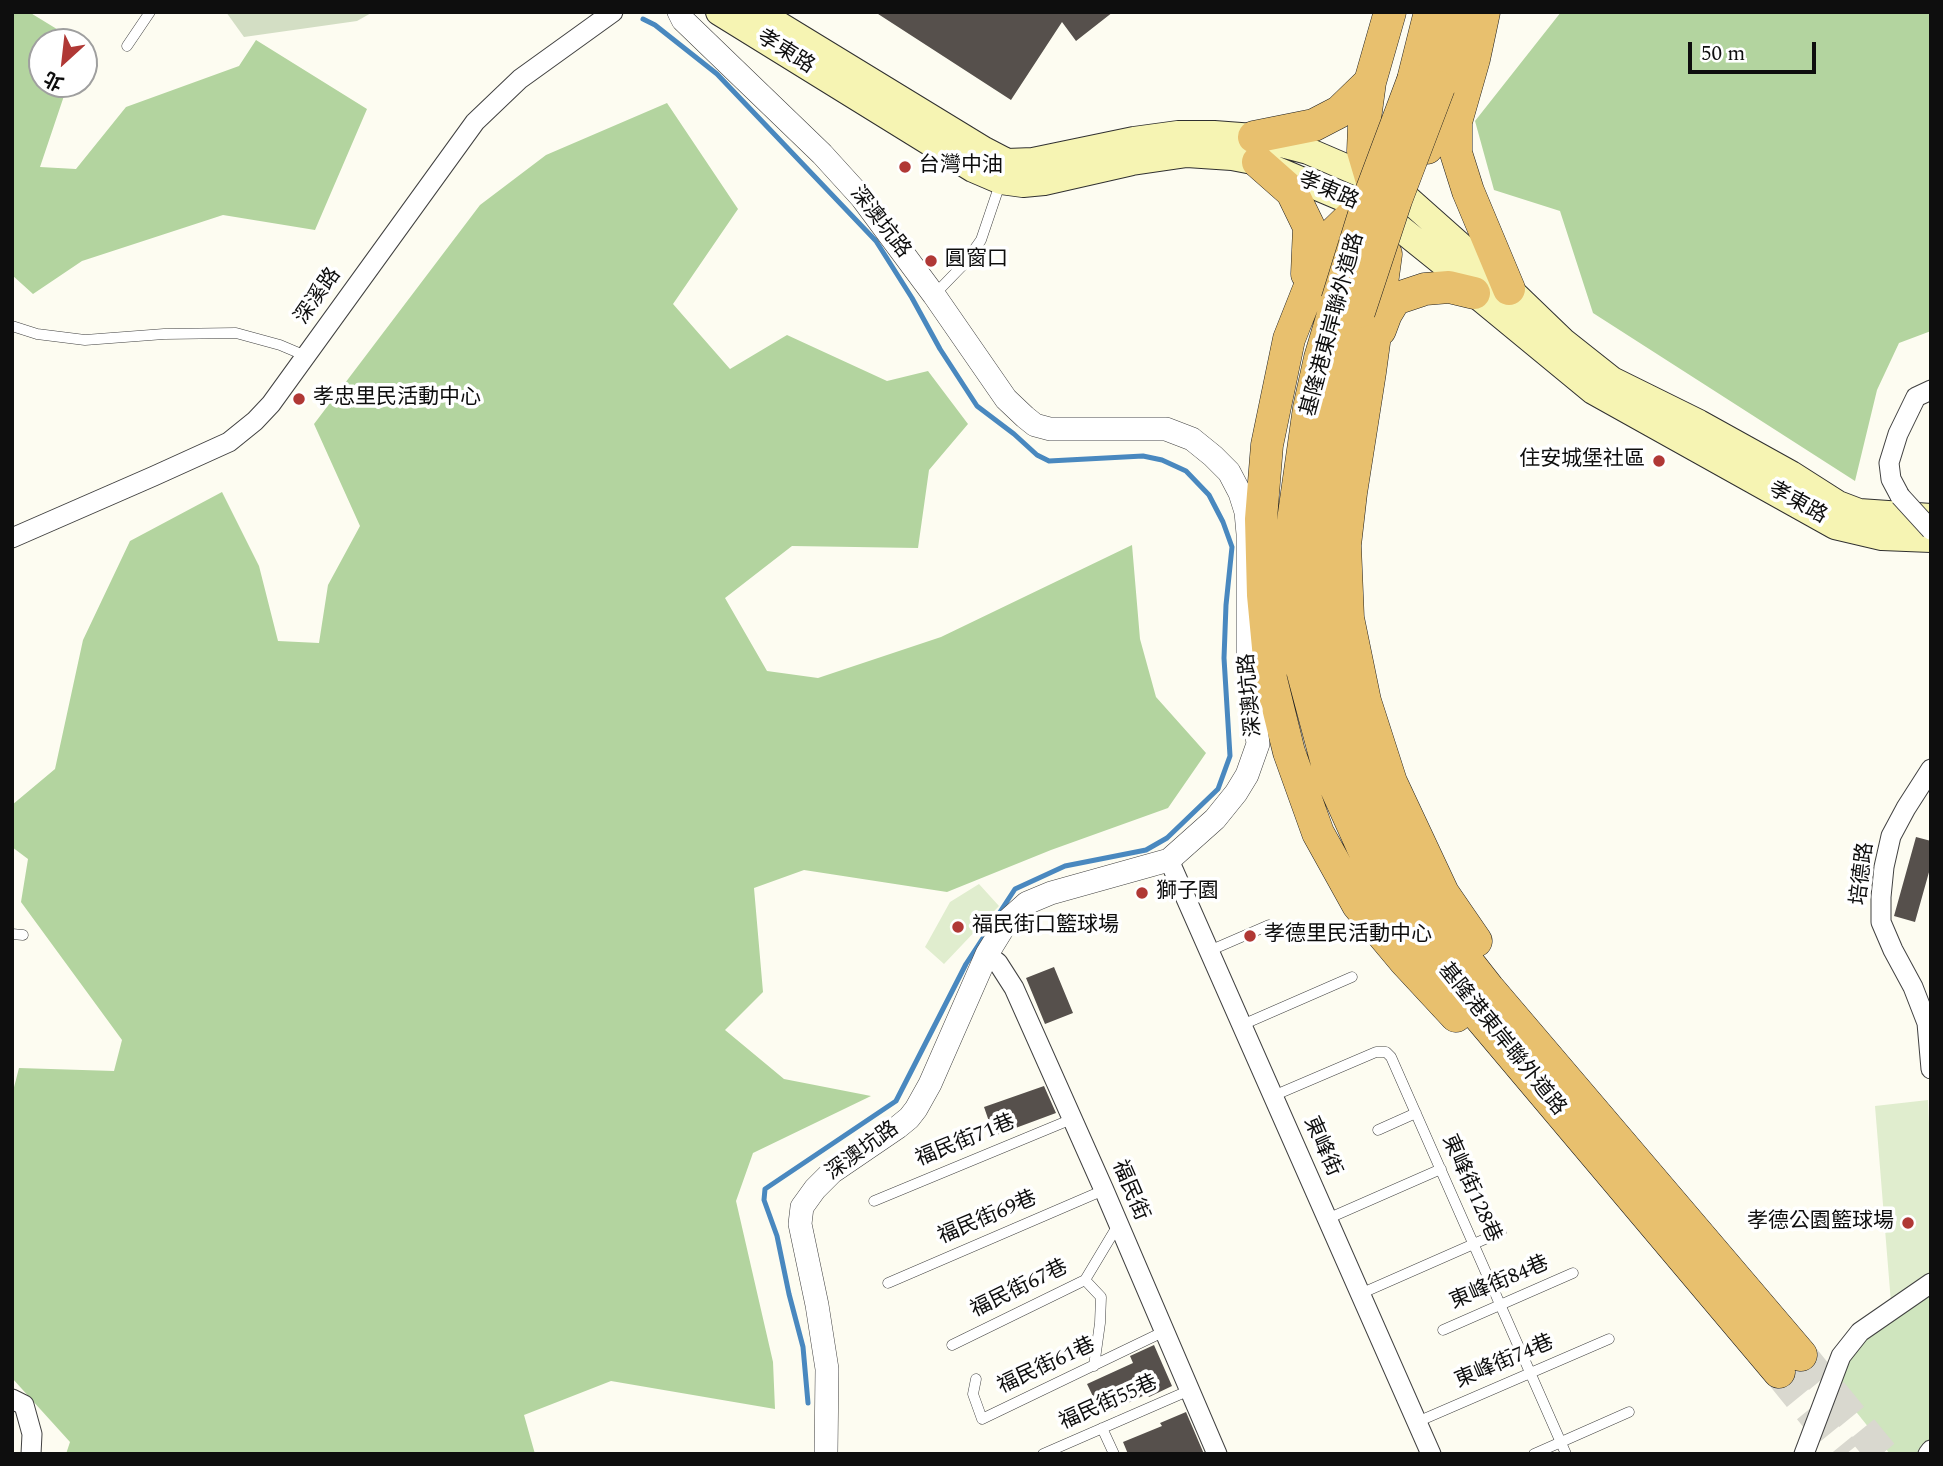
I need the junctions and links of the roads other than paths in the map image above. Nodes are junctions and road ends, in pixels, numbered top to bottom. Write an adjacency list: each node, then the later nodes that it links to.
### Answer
1 (150, 12): 10 (lane)
2 (613, 12): 22 (street, 深溪路)
3 (679, 12): 19 (street, 深澳坑路)
4 (719, 12): 15 (main road, 孝東路)
5 (758, 12): 14 (main road, 孝東路)
6 (1390, 12): 12 (highway)
7 (1430, 12): 13 (highway, 基隆港東岸聯外道路)
8 (1458, 12): 13 (highway, 基隆港東岸聯外道路)
9 (1484, 12): 11 (highway)
10 (127, 46)
11 (1474, 59): 16 (highway); 17 (highway)
12 (1370, 82): 14 (highway); 16 (highway)
13 (1426, 84): 37 (highway, 基隆港東岸聯外道路, bridge)
14 (1256, 149): 15 (main road, 孝東路); 16 (main road, 孝東路); 21 (highway)
15 (1001, 181): 19 (lane)
16 (1381, 199): 17 (main road, 孝東路); 18 (main road, 孝東路); 21 (highway); 23 (highway)
17 (1509, 289): 25 (main road, 孝東路)
18 (1474, 293): 23 (highway); 28 (main road, 孝東路)
19 (934, 295): 30 (street, 深澳坑路)
20 (12, 326): 22 (lane)
21 (1289, 339): 37 (highway)
22 (306, 356): 27 (street, 深溪路)
23 (1370, 372): 37 (highway)
24 (1931, 390): 26 (street, bridge)
25 (1931, 517)
26 (1931, 530)
27 (12, 538)
28 (1931, 539)
29 (1931, 769): 36 (street, 培德路)
30 (1169, 860): 32 (street, 東峰街); 33 (street, 深澳坑路)
31 (1269, 925): 32 (lane)
32 (1209, 951): 35 (street, 東峰街)
33 (987, 954): 40 (street, 福民街); 70 (street, 深澳坑路)
34 (1352, 977): 35 (lane)
35 (1242, 1025): 38 (street, 東峰街)
36 (1931, 1069)
37 (1555, 1085): 59 (highway, 基隆港東岸聯外道路)
38 (1273, 1096): 39 (lane, 東峰街128巷); 45 (street, 東峰街)
39 (1416, 1113): 41 (lane); 42 (lane, 東峰街128巷)
40 (1072, 1119): 43 (street, 福民街); 44 (lane, 福民街71巷)
41 (1378, 1130)
42 (1441, 1169): 45 (lane); 48 (lane, 東峰街128巷)
43 (1104, 1190): 46 (street, 福民街); 51 (lane, 福民街69巷)
44 (874, 1200)
45 (1327, 1219): 53 (street, 東峰街)
46 (1118, 1225): 50 (lane, 福民街67巷); 56 (street, 福民街)
47 (1501, 1232): 48 (lane)
48 (1474, 1244): 53 (lane); 54 (lane, 東峰街128巷)
49 (1573, 1273): 54 (lane, 東峰街84巷)
50 (1085, 1280): 58 (lane, 福民街67巷); 60 (lane)
51 (888, 1283)
52 (1931, 1283): 77 (street)
53 (1360, 1294): 66 (street, 東峰街)
54 (1501, 1305): 55 (lane, 東峰街84巷); 61 (lane, 東峰街128巷)
55 (1443, 1330)
56 (1165, 1331): 60 (lane, 福民街61巷); 63 (street, 福民街)
57 (1609, 1339): 61 (lane, 東峰街74巷)
58 (952, 1345)
59 (1790, 1363)
60 (1094, 1366): 62 (lane, 福民街61巷)
61 (1531, 1373): 66 (lane, 東峰街74巷); 68 (lane, 東峰街128巷)
62 (976, 1379)
63 (1189, 1390): 67 (lane, 福民街55巷); 73 (street, 福民街)
64 (12, 1399): 69 (street)
65 (1629, 1412): 68 (lane)
66 (1417, 1422): 74 (street, 東峰街)
67 (1102, 1428): 71 (lane, 福民街55巷); 72 (lane)
68 (1561, 1442): 75 (lane); 76 (lane, 東峰街128巷)
69 (31, 1454)
70 (826, 1454)
71 (1043, 1454)
72 (1114, 1454)
73 (1217, 1454)
74 (1431, 1454)
75 (1534, 1454)
76 (1566, 1454)
77 (1804, 1454)

